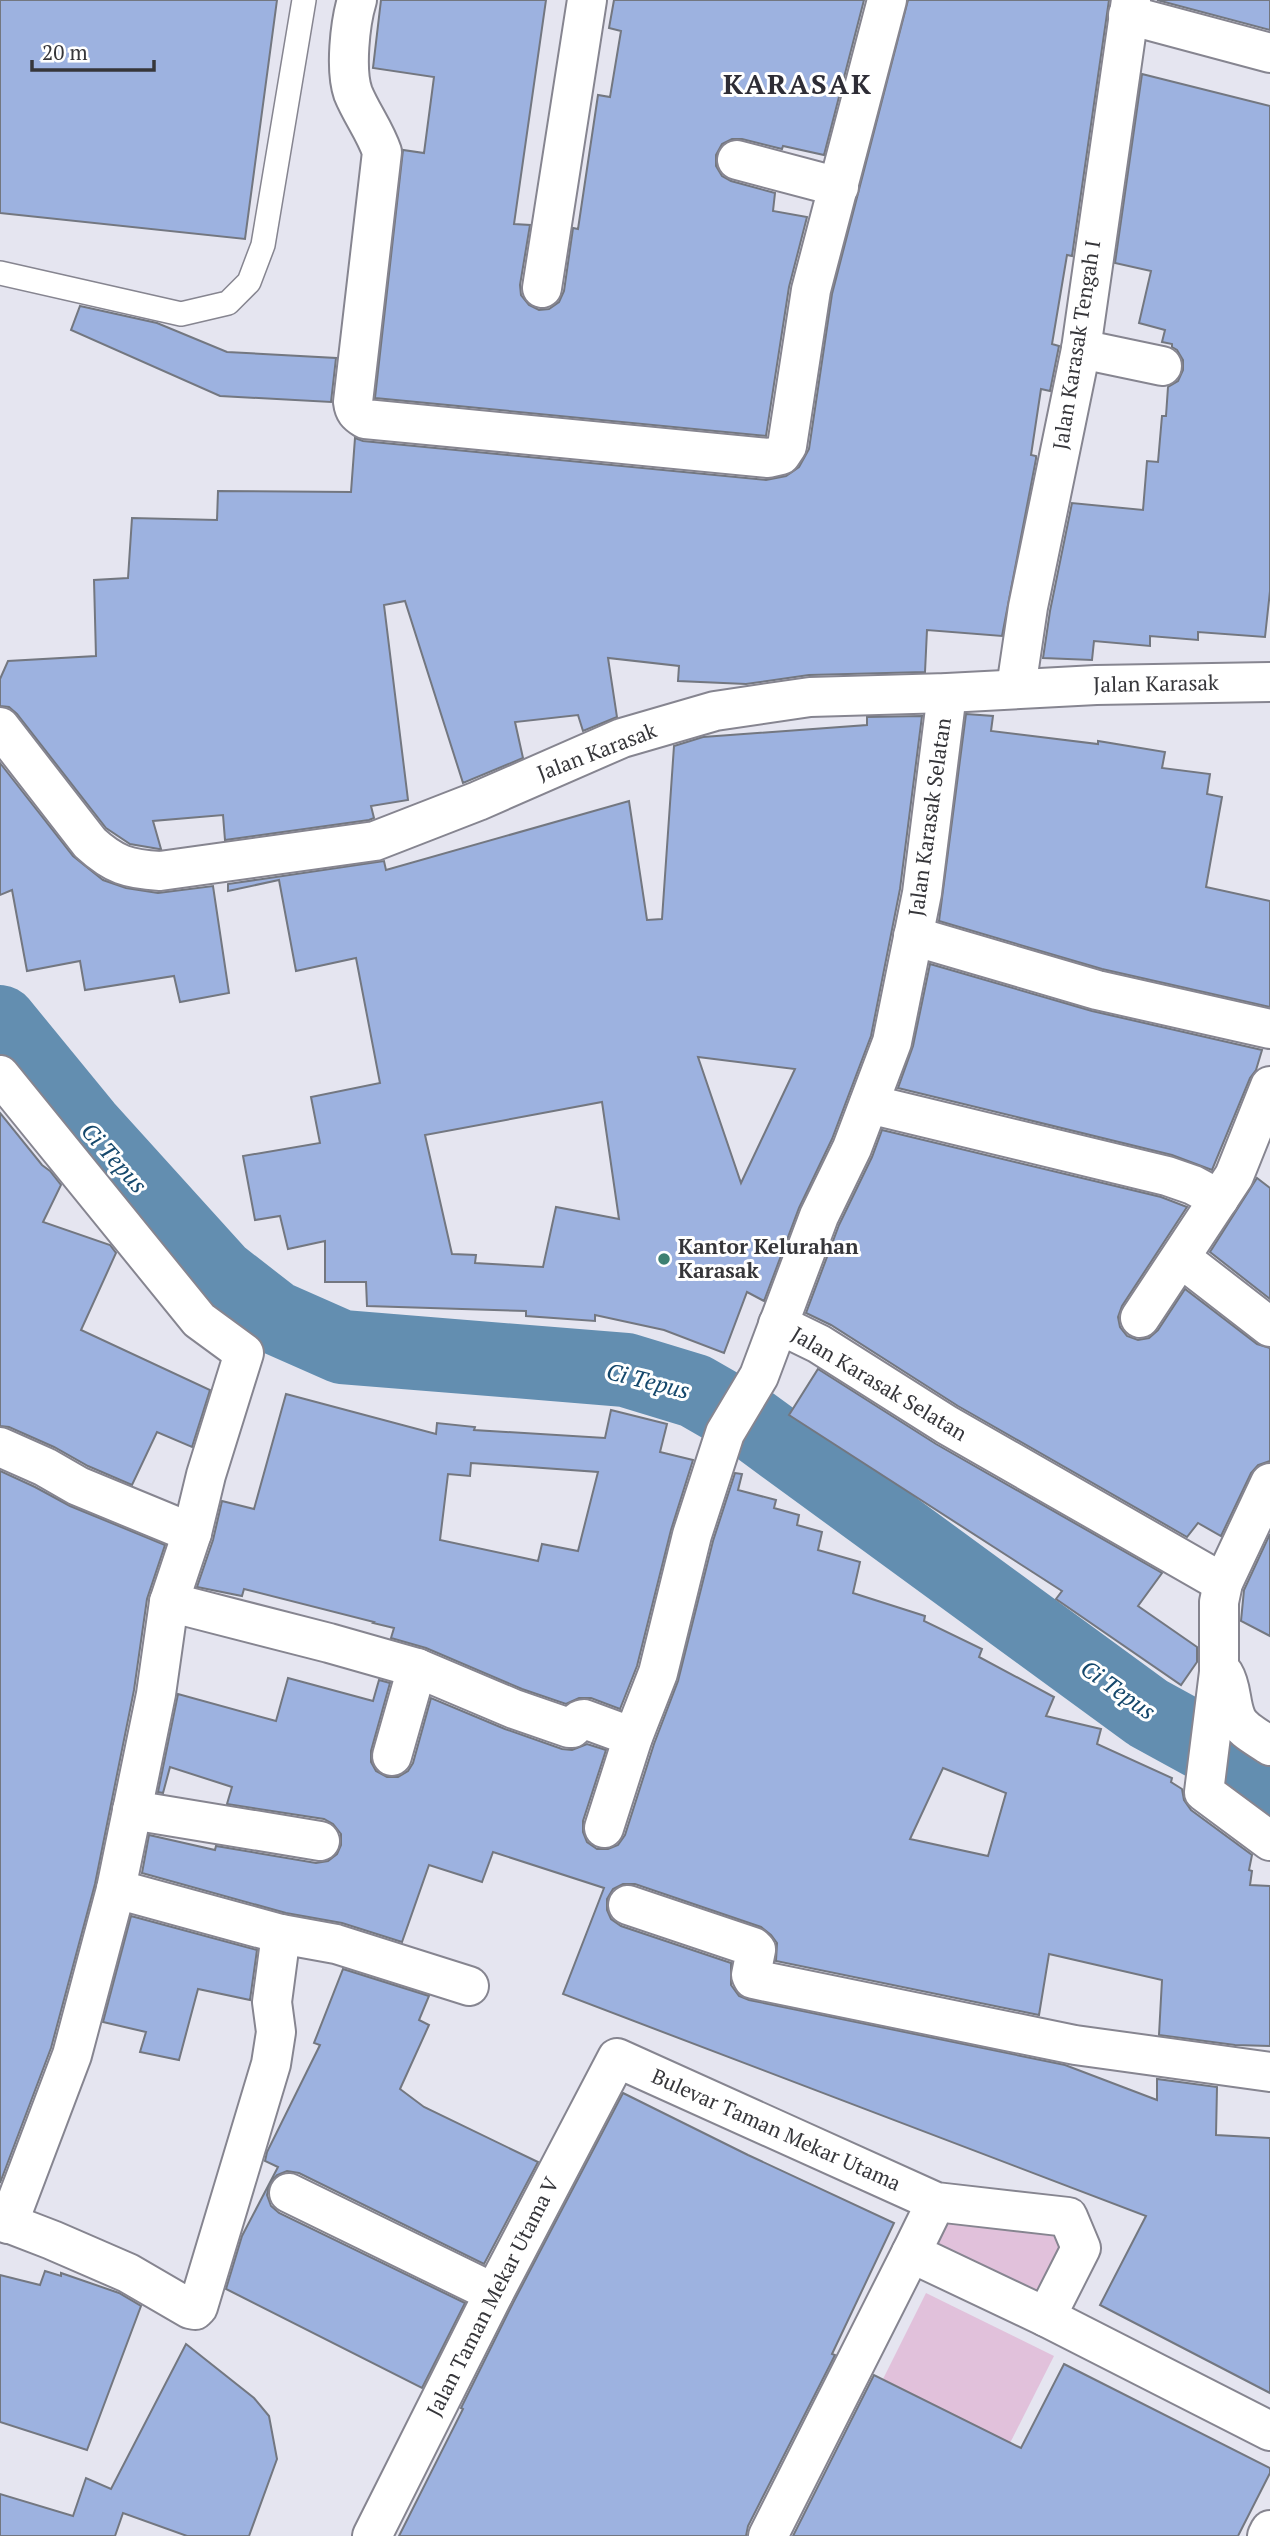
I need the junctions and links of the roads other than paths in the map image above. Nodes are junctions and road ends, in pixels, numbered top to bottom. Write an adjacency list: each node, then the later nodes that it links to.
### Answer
1 (304, 0): 9 (lane)
2 (357, 0): 8 (street)
3 (587, 0): 10 (street)
4 (887, 0): 8 (street)
5 (1129, 7): 6 (street); 11 (street, Jalan Karasak Tengah I)
6 (1270, 53)
7 (737, 160): 8 (street)
8 (839, 187)
9 (0, 273)
10 (542, 288)
11 (1081, 348): 12 (street); 14 (street, Jalan Karasak Tengah I)
12 (1162, 366)
13 (1270, 682): 14 (street, Jalan Karasak)
14 (1016, 688): 15 (street, Jalan Karasak)
15 (947, 693): 16 (street, Jalan Karasak); 17 (street, Jalan Karasak Selatan)
16 (0, 727)
17 (913, 936): 18 (street); 21 (street, Jalan Karasak Selatan)
18 (1270, 1028)
19 (0, 1075): 29 (street)
20 (1270, 1086): 22 (street)
21 (869, 1104): 22 (street); 25 (street, Jalan Karasak Selatan)
22 (1219, 1199): 23 (street)
23 (1181, 1258): 24 (street); 26 (street)
24 (1140, 1318)
25 (778, 1324): 30 (street, Jalan Karasak Selatan); 34 (street)
26 (1270, 1327)
27 (0, 1447): 29 (street)
28 (1269, 1488): 30 (street)
29 (192, 1533): 31 (street)
30 (1223, 1583): 33 (street)
31 (169, 1602): 32 (street); 37 (street)
32 (417, 1668): 34 (street); 36 (street)
33 (1219, 1672): 35 (street); 40 (street)
34 (633, 1737): 38 (street)
35 (1270, 1746)
36 (392, 1756)
37 (132, 1810): 39 (street); 41 (street)
38 (604, 1828)
39 (320, 1841)
40 (1270, 1841)
41 (116, 1888): 43 (street); 49 (street)
42 (628, 1905): 46 (street)
43 (281, 1934): 44 (street); 49 (street)
44 (469, 1986)
45 (617, 2058): 48 (street, Bulevar Taman Mekar Utama); 51 (street, Jalan Taman Mekar Utama V)
46 (1270, 2072)
47 (289, 2193): 51 (street)
48 (936, 2202): 50 (street); 52 (street, Bulevar Taman Mekar Utama)
49 (4, 2222)
50 (911, 2253): 52 (street); 56 (street)
51 (494, 2293): 55 (street, Jalan Taman Mekar Utama V)
52 (1046, 2317): 53 (street)
53 (1270, 2431)
54 (1270, 2530): 57 (street)
55 (372, 2536)
56 (768, 2536)
57 (1267, 2536)

